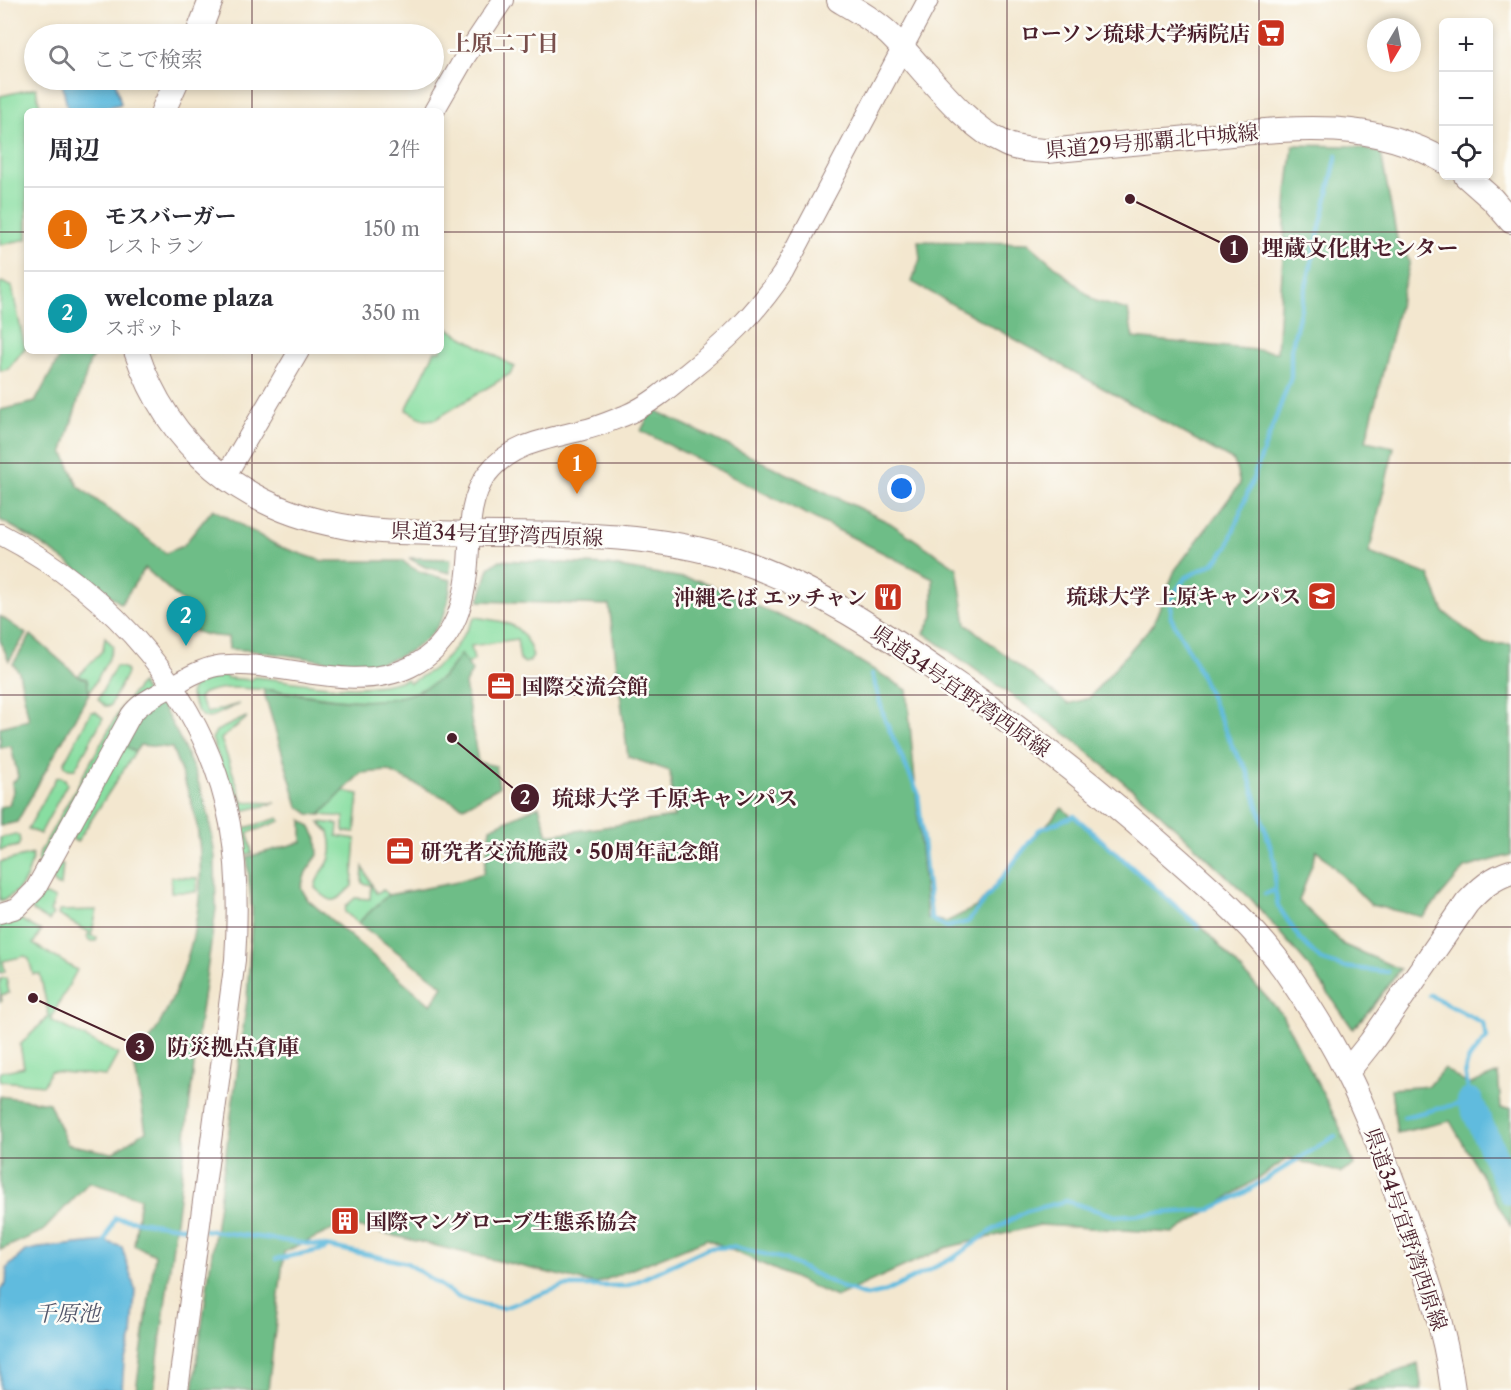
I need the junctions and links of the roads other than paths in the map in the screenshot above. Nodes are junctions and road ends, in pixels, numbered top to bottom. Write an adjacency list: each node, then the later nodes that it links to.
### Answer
1 (211, 0): 5 (main road)
2 (503, 0): 9 (street)
3 (839, 0): 6 (main road, 県道29号那覇北中城線)
4 (928, 0): 6 (street)
5 (202, 24)
6 (903, 49): 10 (main road, 県道29号那覇北中城線); 17 (street)
7 (173, 90): 8 (main road)
8 (165, 108)
9 (436, 108)
10 (1439, 158)
11 (1471, 180): 12 (main road)
12 (1511, 221)
13 (137, 354): 15 (main road, 県道34号宜野湾西原線)
14 (297, 354): 15 (street)
15 (225, 477): 17 (main road, 県道34号宜野湾西原線)
16 (0, 534): 18 (street)
17 (470, 534): 18 (street); 21 (main road, 県道34号宜野湾西原線)
18 (172, 686): 20 (street); 22 (street)
19 (1511, 872): 21 (main road)
20 (0, 913)
21 (1347, 1072): 23 (main road, 県道34号宜野湾西原線)
22 (178, 1390)
23 (1453, 1390)

